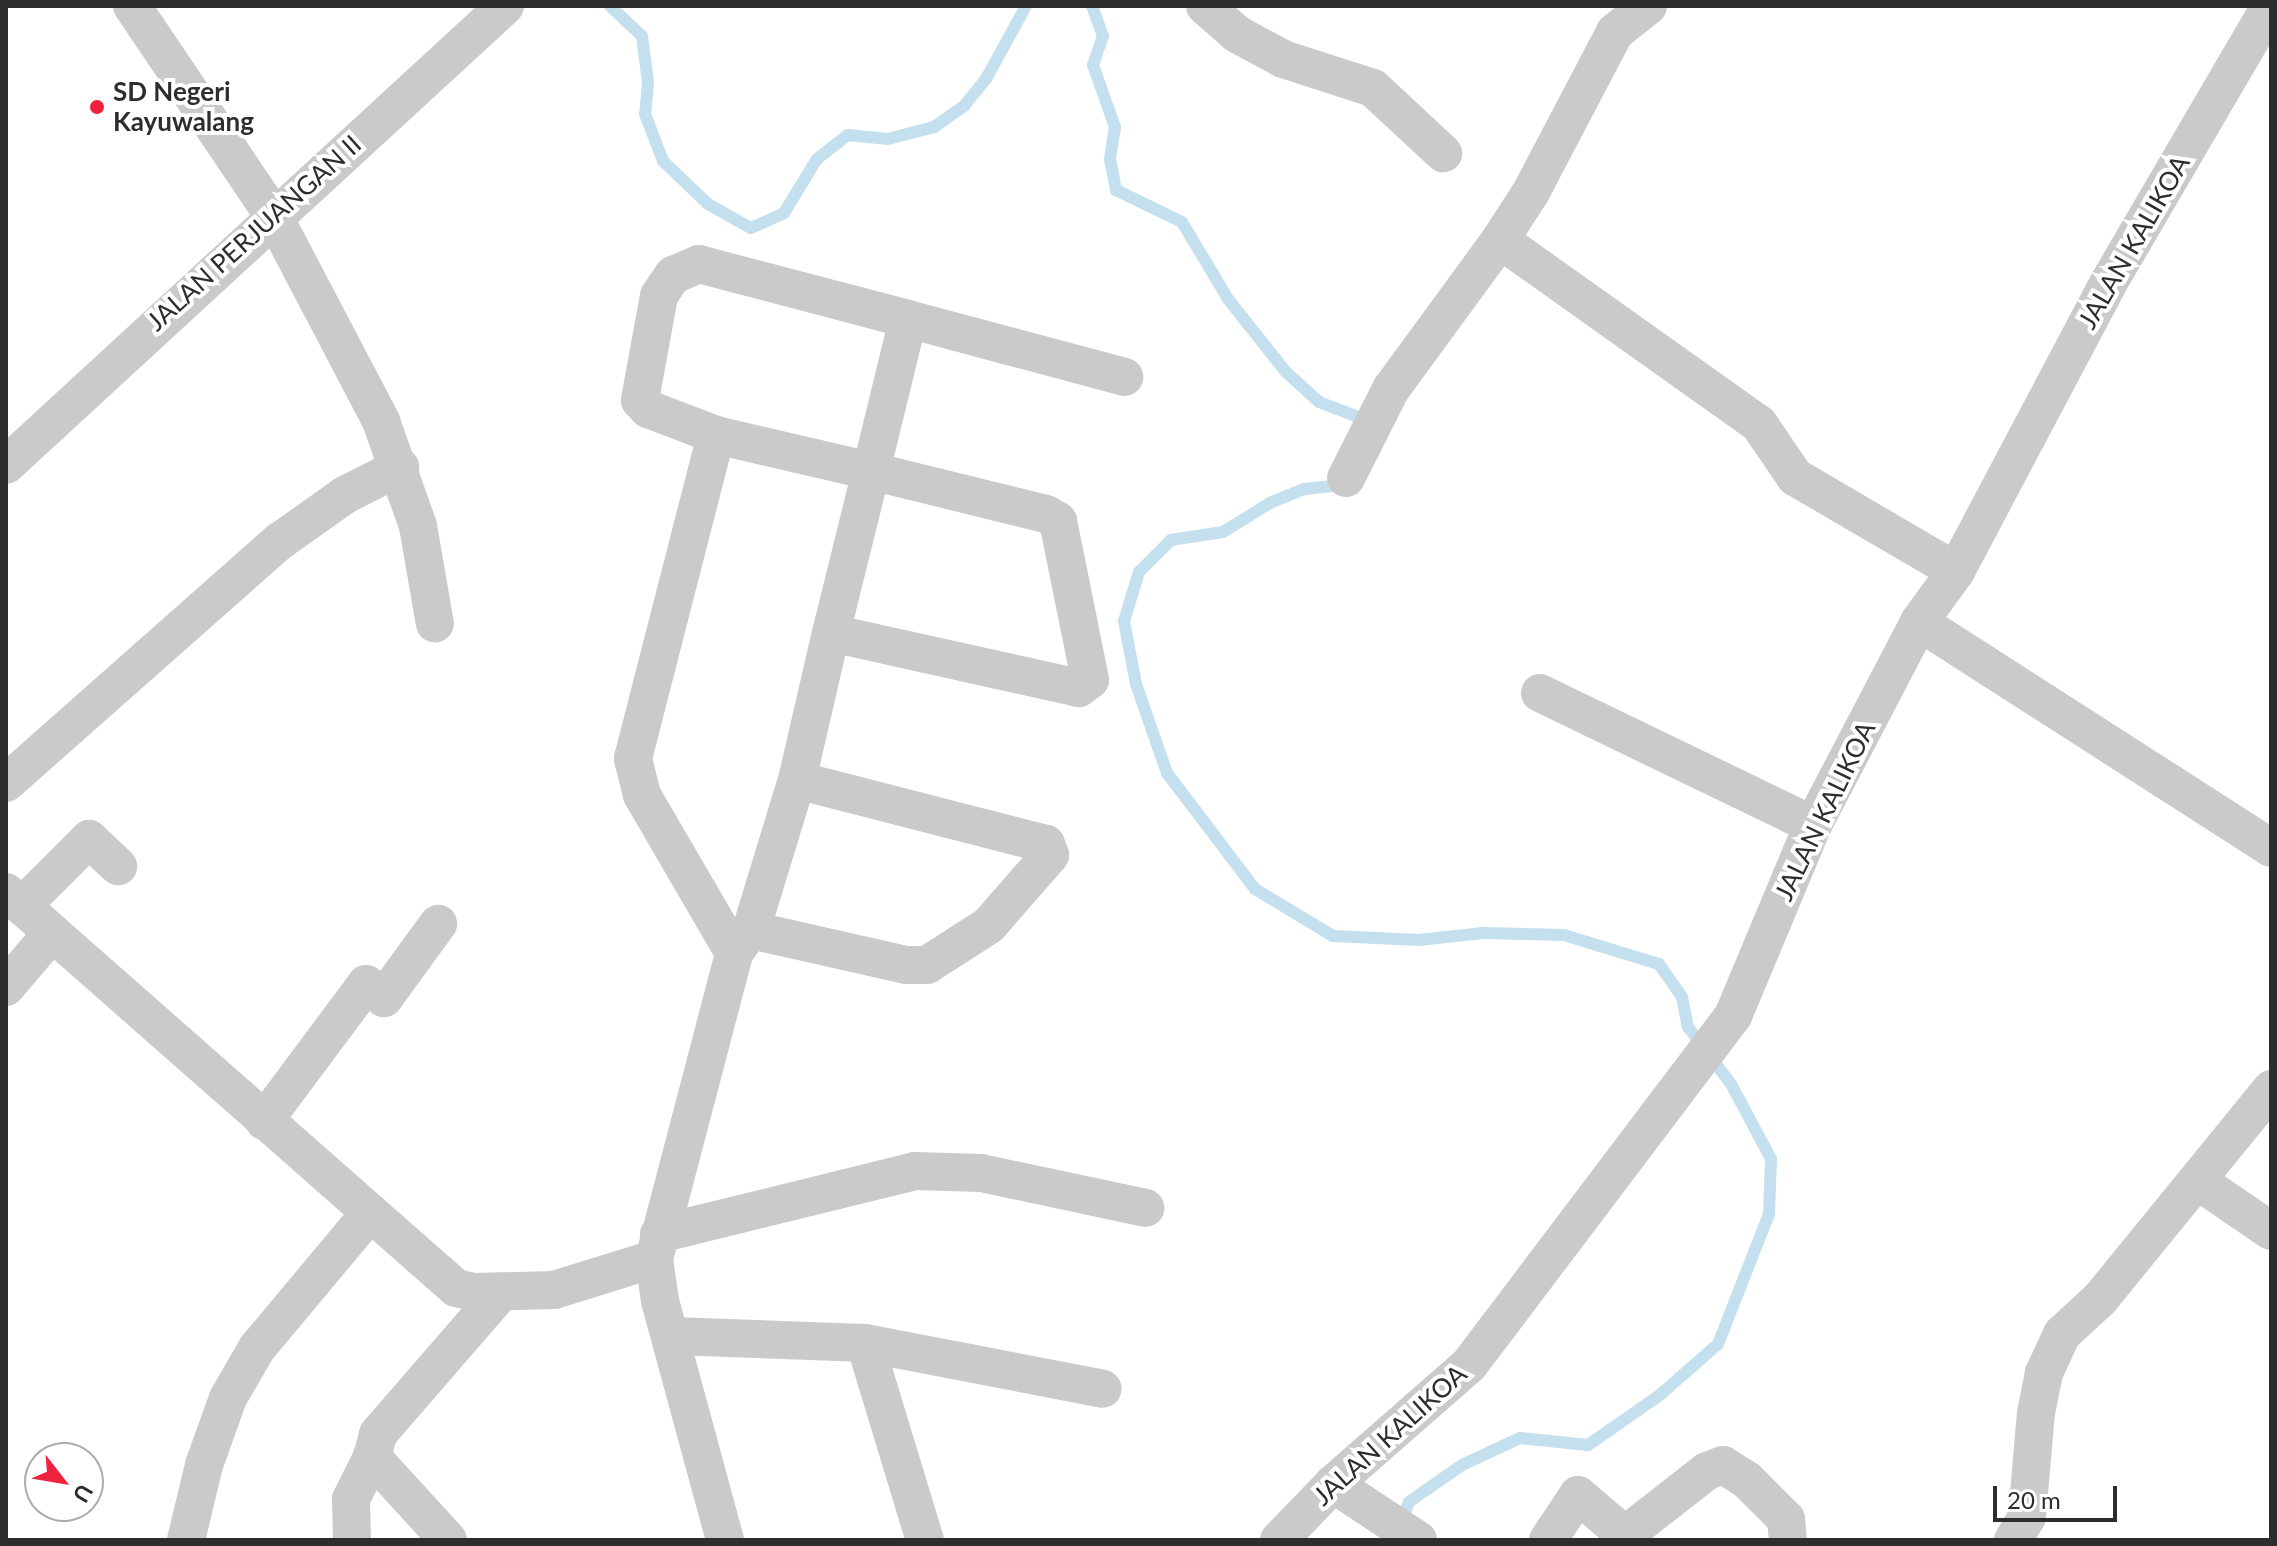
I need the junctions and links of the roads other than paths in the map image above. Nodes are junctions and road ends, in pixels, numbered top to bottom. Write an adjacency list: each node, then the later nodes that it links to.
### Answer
1 (132, 6): 7 (street)
2 (505, 6): 7 (street, JALAN PERJUANGAN II)
3 (1205, 6): 6 (street)
4 (1648, 6): 8 (street)
5 (2270, 6): 16 (street, JALAN KALIKOA)
6 (1443, 153)
7 (273, 215): 12 (street, JALAN PERJUANGAN II); 13 (street)
8 (1500, 240): 15 (street); 16 (street)
9 (908, 319): 10 (street); 11 (street); 14 (street)
10 (1124, 377)
11 (716, 435): 14 (street); 29 (street)
12 (6, 465)
13 (400, 467): 18 (street); 22 (street)
14 (871, 471): 19 (street); 19 (street)
15 (1346, 478)
16 (1956, 571): 17 (street, JALAN KALIKOA)
17 (1919, 622): 23 (street, JALAN KALIKOA); 24 (street)
18 (435, 624)
19 (831, 633): 21 (street)
20 (1540, 693): 23 (street)
21 (797, 780): 29 (street); 29 (street)
22 (6, 783)
23 (1813, 825): 43 (street, JALAN KALIKOA)
24 (2271, 848)
25 (118, 866): 26 (street)
26 (14, 899): 28 (street)
27 (438, 924): 32 (street)
28 (52, 933): 30 (street); 32 (street)
29 (742, 942): 37 (street)
30 (6, 987)
31 (2271, 1089): 33 (street)
32 (264, 1121): 35 (street)
33 (2198, 1181): 36 (street); 53 (street)
34 (1145, 1208): 37 (street)
35 (370, 1213): 38 (street); 44 (street)
36 (2271, 1231)
37 (656, 1246): 38 (street); 39 (street)
38 (501, 1292): 42 (street)
39 (673, 1336): 40 (street); 47 (street)
40 (865, 1343): 41 (street); 48 (street)
41 (1103, 1389)
42 (372, 1457): 45 (street); 46 (street)
43 (1333, 1484): 49 (street, JALAN KALIKOA); 50 (street)
44 (186, 1540)
45 (352, 1540)
46 (448, 1540)
47 (725, 1540)
48 (925, 1540)
49 (1279, 1540)
50 (1418, 1540)
51 (1548, 1540): 52 (street)
52 (1788, 1540)
53 (2013, 1540)

